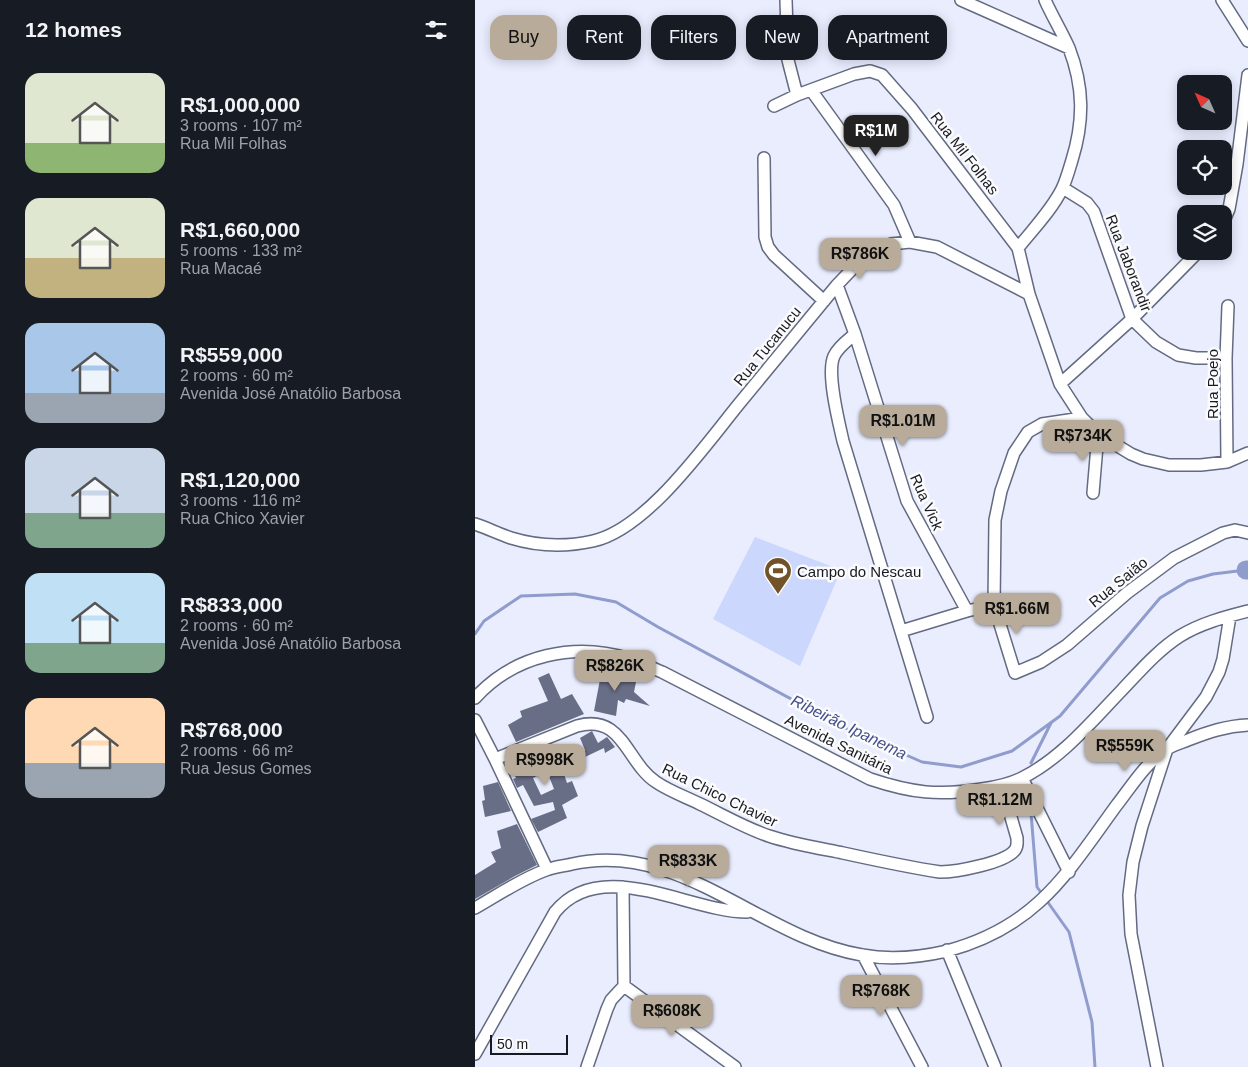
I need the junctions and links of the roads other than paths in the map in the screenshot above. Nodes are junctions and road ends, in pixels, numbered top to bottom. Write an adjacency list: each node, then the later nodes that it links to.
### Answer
1 (786, 0): 9 (street)
2 (961, 0): 6 (street)
3 (1045, 0): 6 (street)
4 (1222, 0): 5 (street)
5 (1248, 41)
6 (1069, 48): 12 (street)
7 (1248, 75): 13 (street)
8 (811, 90): 9 (street, Rua Mil Folhas); 14 (street); 15 (street, Rua Mil Folhas)
9 (797, 95): 10 (street, Rua Mil Folhas)
10 (774, 106)
11 (764, 158): 19 (street)
12 (1063, 188): 15 (street); 21 (street, Rua Jaborandir)
13 (1230, 205)
14 (909, 242): 17 (street, Rua Tucanucu); 18 (street, Rua Tucanucu)
15 (1018, 248): 18 (street)
16 (1190, 260): 21 (street)
17 (837, 285): 19 (street, Rua Tucanucu); 22 (street, Rua Vick)
18 (1029, 294): 24 (street)
19 (824, 301): 30 (street, Rua Tucanucu)
20 (1228, 306): 23 (street, Rua Poejo)
21 (1132, 319): 23 (street, Rua Jaborandir); 24 (street)
22 (855, 334): 33 (street, Rua Vick); 36 (street)
23 (1226, 358): 28 (street, Rua Poejo)
24 (1060, 384): 25 (street)
25 (1082, 418): 26 (street); 32 (street)
26 (1098, 434): 28 (street); 29 (street)
27 (1248, 453): 28 (street)
28 (1227, 462)
29 (1093, 493)
30 (475, 524)
31 (1248, 532): 32 (street, Rua Saião)
32 (993, 605): 33 (street)
33 (967, 611): 36 (street)
34 (1248, 611): 35 (street, Avenida Sanitária)
35 (1230, 616): 41 (street); 43 (street, Avenida Sanitária)
36 (901, 631): 38 (street)
37 (475, 698): 44 (street, Avenida Sanitária)
38 (927, 717)
39 (475, 720): 42 (street)
40 (1248, 725): 41 (street)
41 (1167, 749): 46 (street); 58 (street)
42 (495, 759): 44 (street, Rua Chico Chavier); 45 (street)
43 (1022, 778): 44 (street, Avenida Sanitária); 46 (street)
44 (1002, 786)
45 (547, 869): 48 (street); 49 (street)
46 (1069, 872): 50 (street)
47 (623, 887): 49 (street); 52 (street); 53 (street)
48 (475, 908)
49 (751, 912): 51 (street)
50 (947, 950): 51 (street); 57 (street)
51 (863, 955): 56 (street)
52 (624, 986): 54 (street); 55 (street)
53 (475, 1054)
54 (587, 1067)
55 (735, 1067)
56 (922, 1067)
57 (995, 1067)
58 (1157, 1067)

